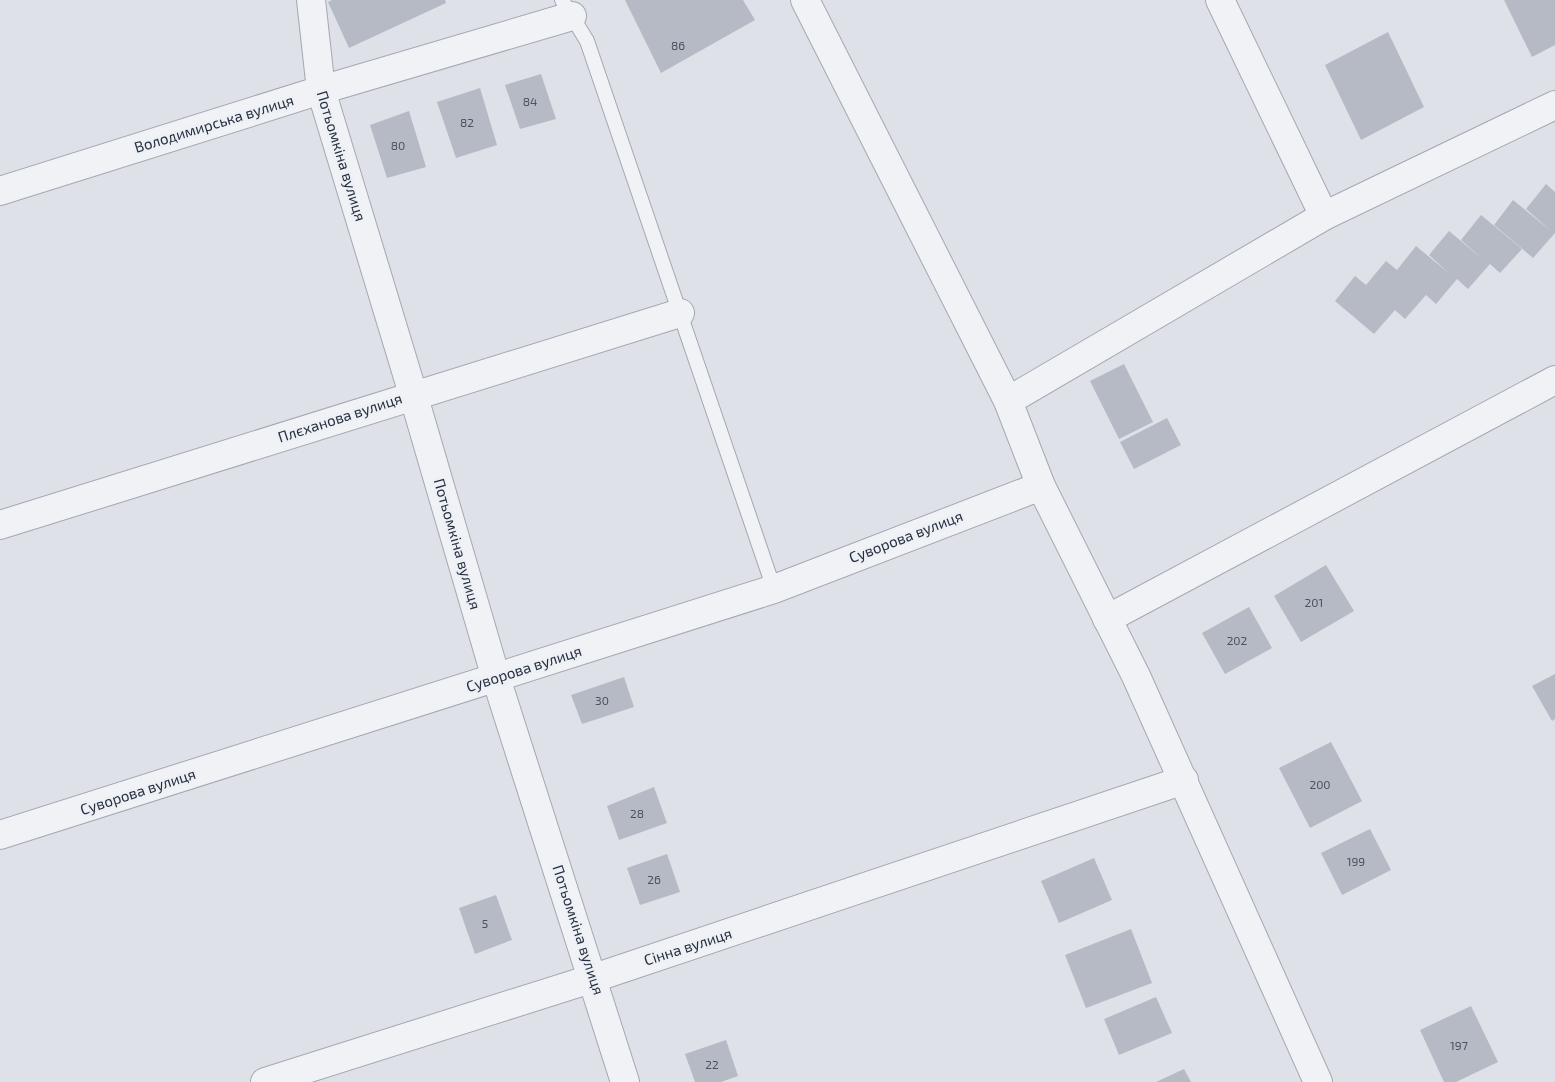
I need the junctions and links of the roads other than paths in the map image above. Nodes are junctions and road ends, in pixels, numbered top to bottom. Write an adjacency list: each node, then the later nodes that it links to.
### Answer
1 (310, 0): 5 (street, Потьомкіна вулиця)
2 (805, 0): 12 (street)
3 (1220, 0): 8 (street)
4 (567, 8): 5 (street, Володимирська вулиця); 9 (lane)
5 (320, 90): 7 (street, Володимирська вулиця); 11 (street, Потьомкіна вулиця)
6 (1555, 105): 8 (street)
7 (0, 191)
8 (1324, 216): 12 (street)
9 (680, 313): 11 (street, Плєханова вулиця); 15 (lane)
10 (1555, 380): 16 (street)
11 (414, 394): 14 (street, Плєханова вулиця); 17 (street, Потьомкіна вулиця)
12 (1008, 401): 13 (street)
13 (1041, 486): 15 (street, Суворова вулиця); 16 (street)
14 (0, 525)
15 (774, 588): 17 (street, Суворова вулиця)
16 (1107, 619): 18 (street)
17 (496, 678): 19 (street, Суворова вулиця); 20 (street, Потьомкіна вулиця)
18 (1184, 780): 20 (street, Сінна вулиця); 23 (street)
19 (0, 835)
20 (594, 978): 21 (street, Сінна вулиця); 22 (street, Потьомкіна вулиця)
21 (265, 1082)
22 (625, 1082)
23 (1318, 1082)

